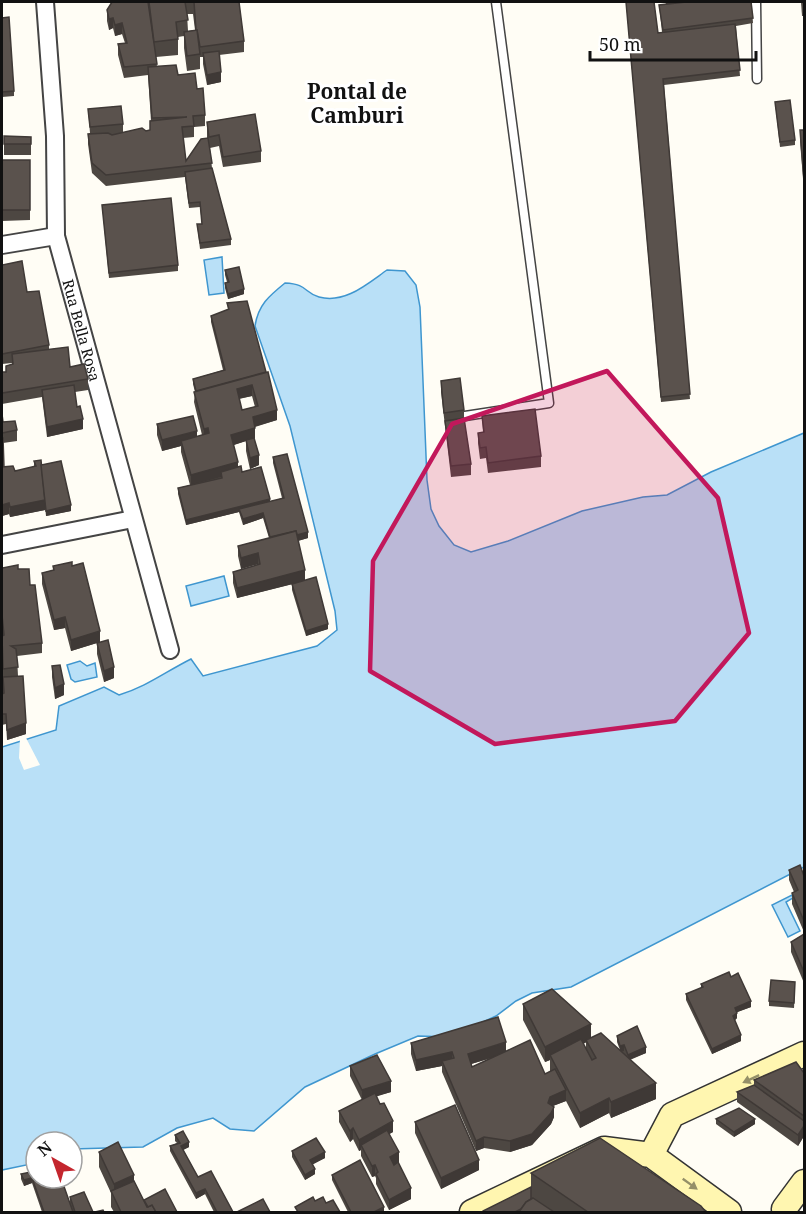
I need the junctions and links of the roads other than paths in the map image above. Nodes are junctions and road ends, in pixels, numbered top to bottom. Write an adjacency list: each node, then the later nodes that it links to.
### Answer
1 (45, 2): 5 (street, Rua Bella Rosa)
2 (496, 2): 7 (lane)
3 (756, 2): 4 (lane)
4 (757, 79)
5 (56, 236): 6 (street); 8 (street, Rua Bella Rosa)
6 (2, 245)
7 (465, 416)
8 (133, 519): 9 (street); 10 (street, Rua Bella Rosa)
9 (2, 545)
10 (170, 650)
11 (804, 1054): 12 (street, one-way to 12)
12 (651, 1155): 15 (street); 16 (street, one-way to 16)
13 (804, 1182): 14 (street)
14 (784, 1211)
15 (472, 1212)
16 (729, 1212)

